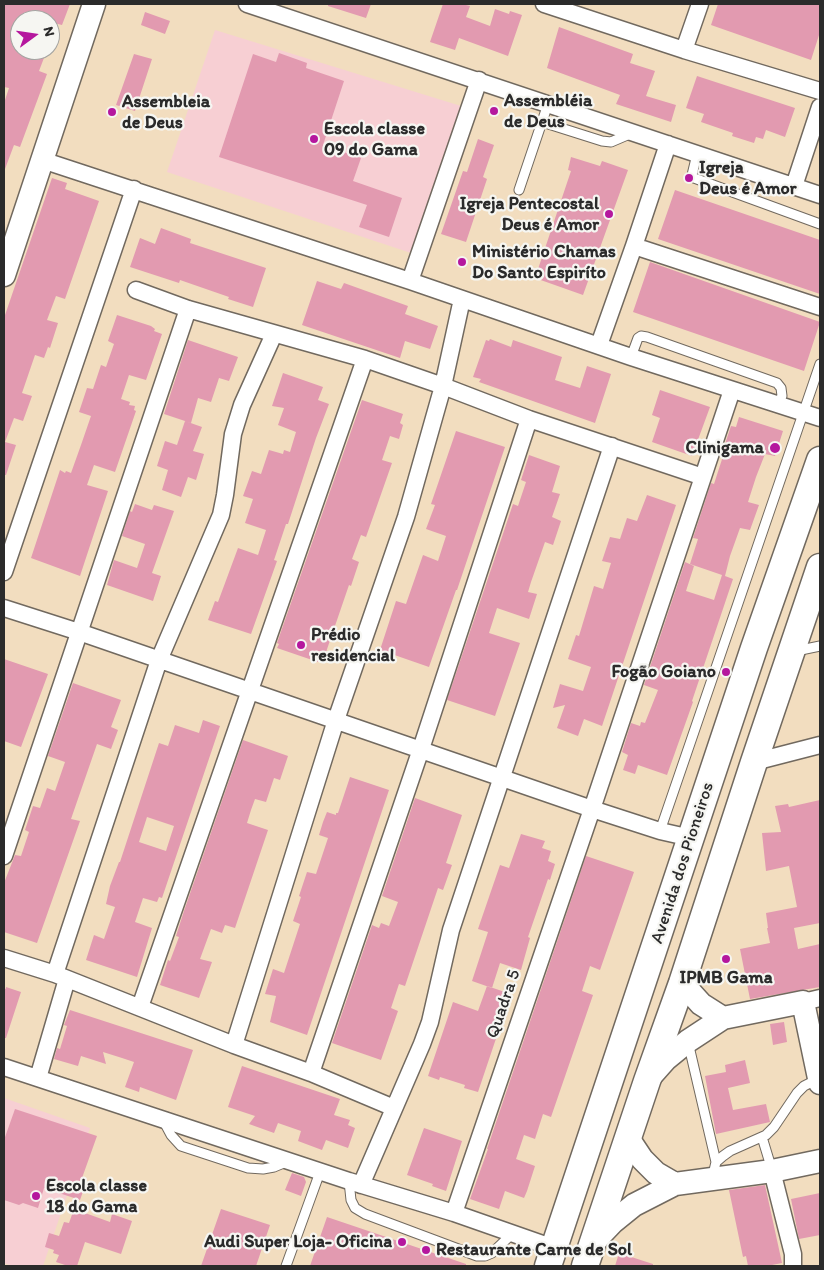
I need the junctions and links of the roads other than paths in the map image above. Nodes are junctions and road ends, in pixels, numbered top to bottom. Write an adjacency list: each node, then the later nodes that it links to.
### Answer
1 (94, 4): 14 (street)
2 (247, 4): 6 (street)
3 (545, 4): 5 (street)
4 (700, 4): 5 (street)
5 (684, 50): 7 (street)
6 (479, 80): 8 (street); 22 (street)
7 (820, 91)
8 (548, 104): 10 (lane); 11 (street)
9 (820, 107): 15 (street)
10 (542, 122): 11 (lane); 17 (lane)
11 (634, 133): 12 (street)
12 (668, 144): 13 (street); 20 (street)
13 (697, 154): 15 (street); 19 (lane)
14 (42, 160): 16 (street); 21 (street)
15 (794, 186): 18 (street)
16 (134, 189): 22 (street); 42 (street)
17 (520, 190)
18 (820, 195)
19 (820, 224)
20 (634, 246): 25 (street); 28 (street)
21 (4, 275)
22 (410, 281): 24 (street)
23 (136, 290): 26 (street)
24 (462, 299): 28 (street); 32 (street)
25 (820, 307)
26 (188, 309): 27 (street); 44 (street)
27 (274, 334): 30 (street); 48 (street)
28 (599, 345): 29 (street)
29 (631, 357): 33 (street); 34 (lane)
30 (365, 359): 32 (street); 49 (street)
31 (820, 364): 35 (lane)
32 (443, 386): 37 (street); 50 (street)
33 (732, 390): 34 (street); 40 (street, Quadra 5)
34 (777, 405): 35 (street)
35 (804, 413): 36 (street); 56 (lane)
36 (820, 418)
37 (529, 420): 38 (street); 52 (street)
38 (612, 446): 40 (street); 54 (street)
39 (820, 467): 46 (main road, Avenida dos Pioneiros)
40 (703, 476): 55 (street, Quadra 5)
41 (820, 567): 47 (main road, Avenida dos Pioneiros)
42 (4, 572)
43 (4, 608): 44 (street)
44 (79, 632): 48 (street); 58 (street)
45 (820, 646): 47 (lane)
46 (754, 648): 47 (main road); 57 (main road, Avenida dos Pioneiros)
47 (792, 651): 53 (main road, Avenida dos Pioneiros)
48 (159, 660): 49 (street); 60 (street)
49 (250, 691): 50 (street); 63 (street)
50 (336, 720): 52 (street); 66 (street)
51 (820, 745): 53 (street)
52 (421, 749): 54 (street); 68 (street)
53 (754, 762): 61 (main road, Avenida dos Pioneiros)
54 (502, 777): 55 (street); 72 (street)
55 (592, 809): 56 (street); 83 (street, Quadra 5)
56 (660, 832): 57 (street)
57 (691, 838): 75 (main road, Avenida dos Pioneiros)
58 (4, 856)
59 (4, 958): 60 (street)
60 (61, 976): 63 (street); 69 (street)
61 (682, 983): 64 (street); 71 (main road, Avenida dos Pioneiros)
62 (811, 1000): 64 (street); 70 (street)
63 (140, 1007): 66 (street)
64 (723, 1018): 65 (street)
65 (688, 1041): 71 (street); 78 (lane)
66 (234, 1045): 68 (street)
67 (4, 1066): 69 (street)
68 (311, 1073): 72 (street)
69 (38, 1078): 80 (street)
70 (820, 1080): 73 (lane)
71 (646, 1081): 74 (main road, Avenida dos Pioneiros)
72 (394, 1108): 81 (street)
73 (762, 1137): 78 (lane); 79 (lane)
74 (628, 1138): 77 (main road, Avenida dos Pioneiros); 82 (street)
75 (591, 1139): 77 (main road); 86 (main road, Avenida dos Pioneiros)
76 (820, 1161): 79 (street)
77 (620, 1162): 85 (main road, Avenida dos Pioneiros)
78 (714, 1171): 79 (street); 82 (street)
79 (772, 1171): 88 (street)
80 (320, 1172): 81 (street); 87 (lane)
81 (355, 1183): 83 (street); 84 (lane)
82 (675, 1184): 85 (street)
83 (454, 1212): 84 (street)
84 (513, 1233): 86 (street)
85 (589, 1254)
86 (551, 1257)
87 (286, 1266)
88 (794, 1266)

